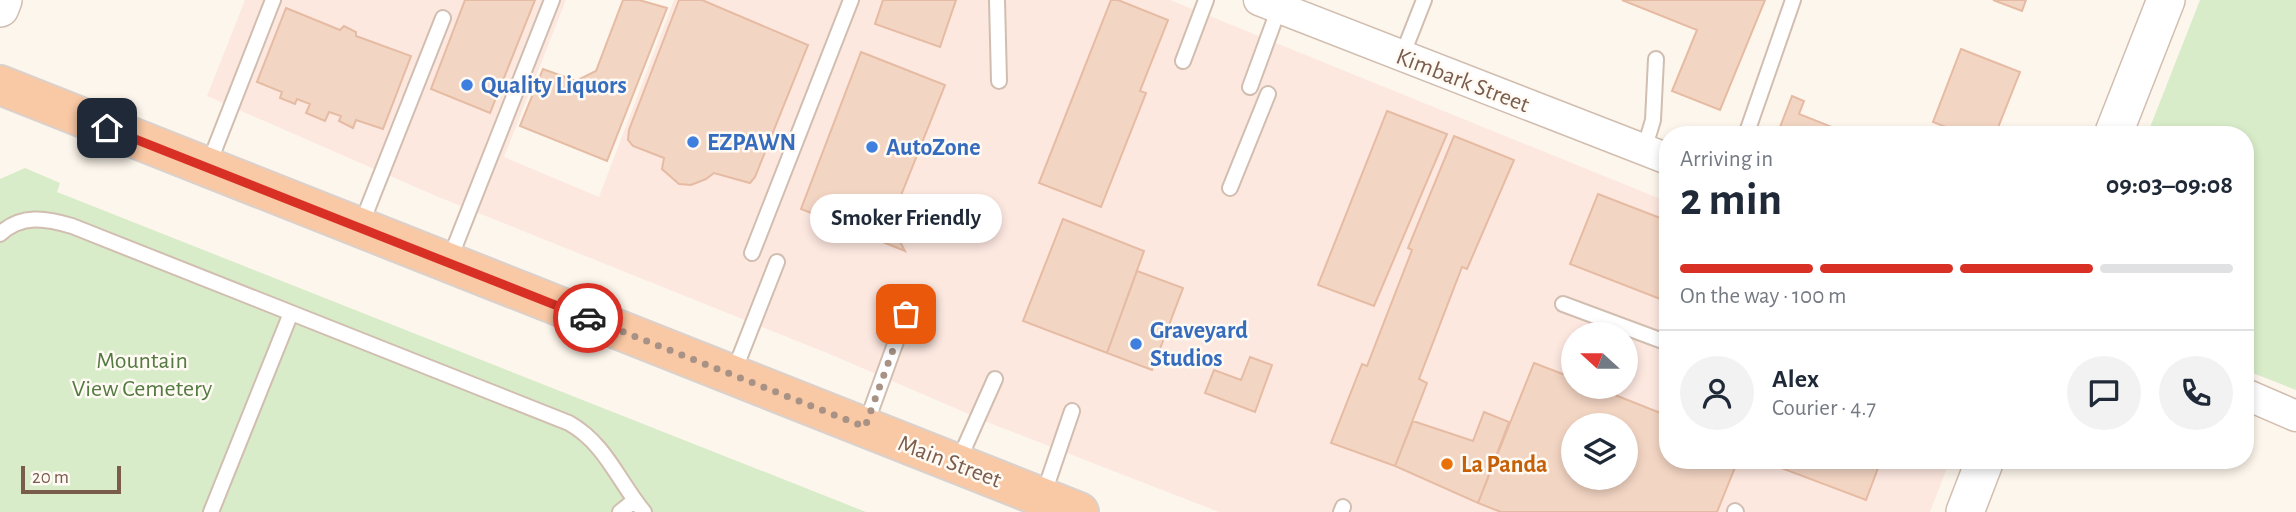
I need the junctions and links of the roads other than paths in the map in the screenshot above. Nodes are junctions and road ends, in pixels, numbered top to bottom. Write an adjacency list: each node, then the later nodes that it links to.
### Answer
1 (3, 0): 11 (street)
2 (272, 0): 23 (lane)
3 (552, 0): 28 (lane)
4 (851, 0): 27 (lane)
5 (997, 0): 16 (lane)
6 (1206, 0): 15 (lane)
7 (1424, 0): 13 (lane)
8 (1793, 0): 20 (lane)
9 (2166, 0): 21 (street)
10 (1269, 4): 13 (street, Kimbark Street); 18 (lane)
11 (0, 8)
12 (443, 18): 25 (lane)
13 (1402, 56): 22 (street, Kimbark Street)
14 (1656, 59): 22 (lane)
15 (1182, 61)
16 (999, 81)
17 (0, 85): 23 (highway, Main Street)
18 (1250, 87)
19 (1268, 94): 24 (lane)
20 (1749, 126)
21 (2117, 126)
22 (1656, 155)
23 (208, 167): 25 (highway, Main Street)
24 (1230, 188)
25 (360, 228): 28 (highway, Main Street)
26 (0, 234): 31 (lane)
27 (752, 253)
28 (448, 262): 34 (highway, Main Street)
29 (777, 262): 34 (lane)
30 (1563, 304): 33 (lane)
31 (291, 313): 43 (lane); 44 (lane)
32 (906, 314): 39 (lane)
33 (1659, 340)
34 (733, 375): 39 (highway, Main Street)
35 (995, 379): 40 (lane)
36 (2254, 398): 38 (street)
37 (1072, 411): 42 (lane)
38 (2296, 416)
39 (865, 427): 40 (highway, Main Street)
40 (957, 463): 42 (highway, Main Street)
41 (1982, 469): 47 (street)
42 (1043, 498): 46 (highway, Main Street)
43 (639, 506): 45 (lane)
44 (211, 512)
45 (620, 512)
46 (1079, 512)
47 (1965, 512)

